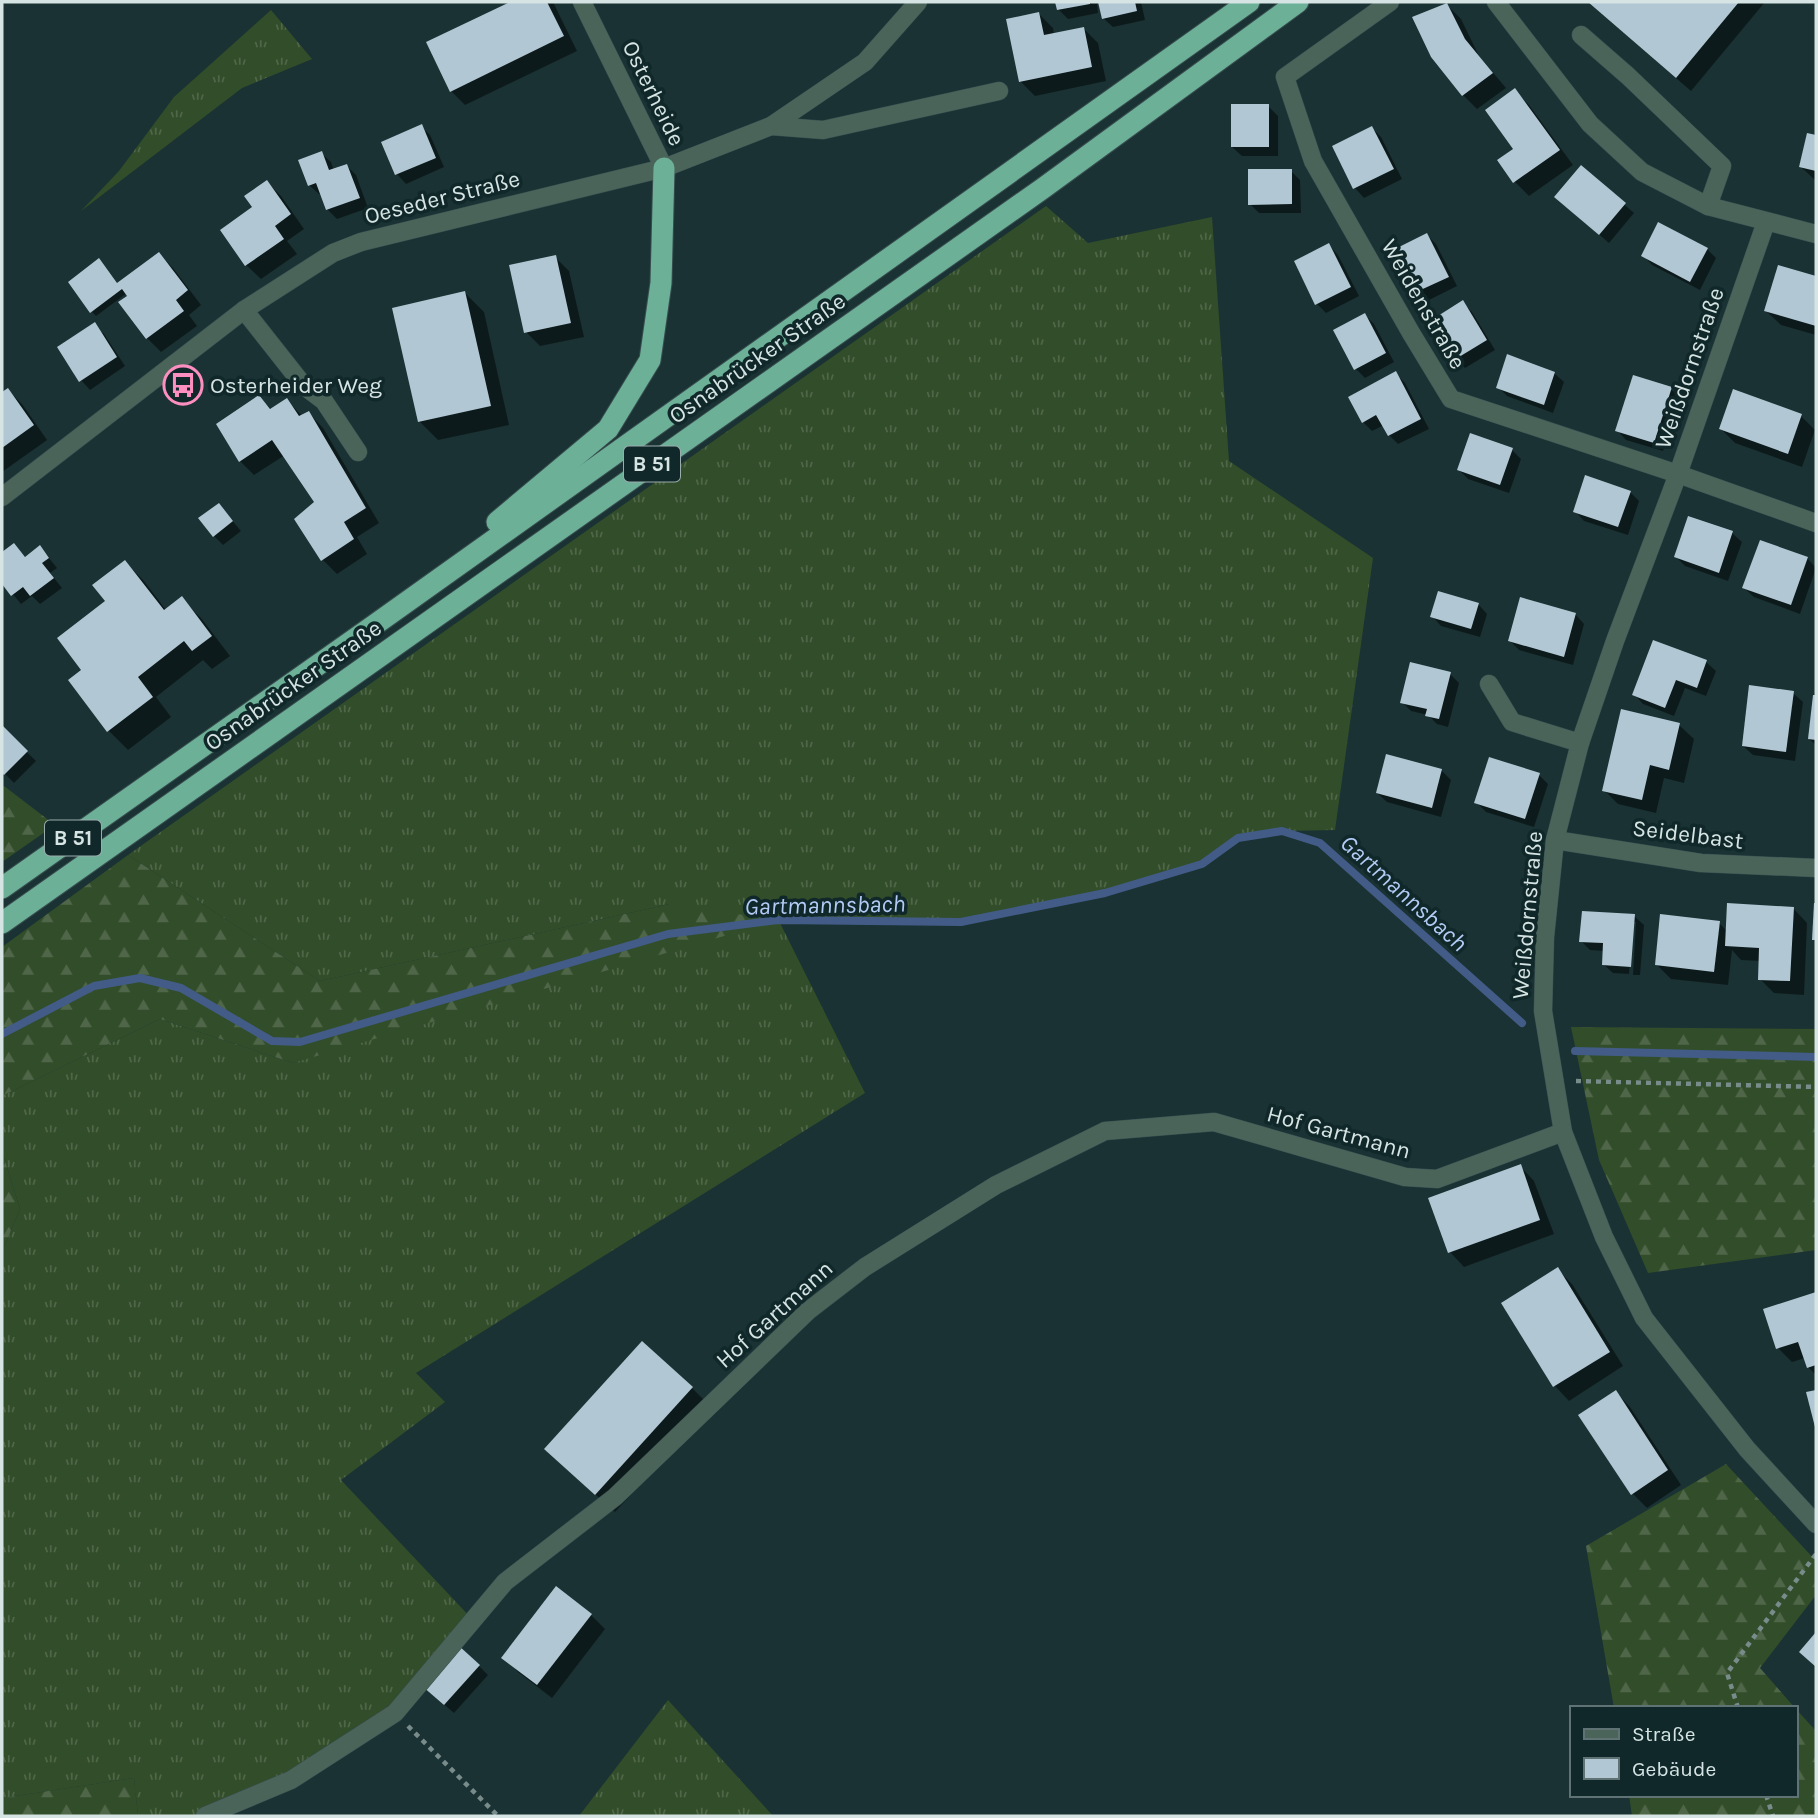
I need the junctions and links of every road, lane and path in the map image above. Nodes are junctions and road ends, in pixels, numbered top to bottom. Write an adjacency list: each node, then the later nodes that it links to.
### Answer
1 (582, 2): 10 (street, Osterheide)
2 (918, 2): 9 (street, Oeseder Straße)
3 (1248, 2): 19 (highway, Osnabrücker Straße / B 51)
4 (1298, 2): 25 (highway, Osnabrücker Straße / B 51)
5 (1390, 2): 16 (street, Weidenstraße)
6 (1496, 2): 11 (street)
7 (1581, 35): 11 (street)
8 (999, 91): 9 (street)
9 (771, 126): 10 (street, Oeseder Straße)
10 (664, 168): 14 (street, Oeseder Straße); 19 (highway)
11 (1708, 206): 12 (street)
12 (1766, 222): 13 (street); 16 (street, Weißdornstraße)
13 (1816, 234)
14 (244, 310): 15 (street); 17 (street, Oeseder Straße)
15 (358, 452)
16 (1678, 474): 18 (street, Weidenstraße); 21 (street, Weißdornstraße)
17 (2, 497)
18 (1816, 523)
19 (373, 626): 24 (highway, Osnabrücker Straße / B 51)
20 (1489, 684): 21 (street)
21 (1580, 743): 22 (street, Weißdornstraße)
22 (1555, 840): 23 (street, Seidelbast); 26 (street, Weißdornstraße)
23 (1816, 868)
24 (2, 888)
25 (2, 923)
26 (1553, 1081): 27 (path); 28 (street, Weißdornstraße)
27 (1816, 1087)
28 (1563, 1132): 29 (street, Weißdornstraße); 32 (street, Hof Gartmann)
29 (1816, 1524)
30 (1816, 1554): 31 (path)
31 (1737, 1706)
32 (395, 1713): 34 (street, Hof Gartmann); 35 (path)
33 (1767, 1797): 36 (path)
34 (205, 1816)
35 (498, 1816)
36 (1773, 1816)

